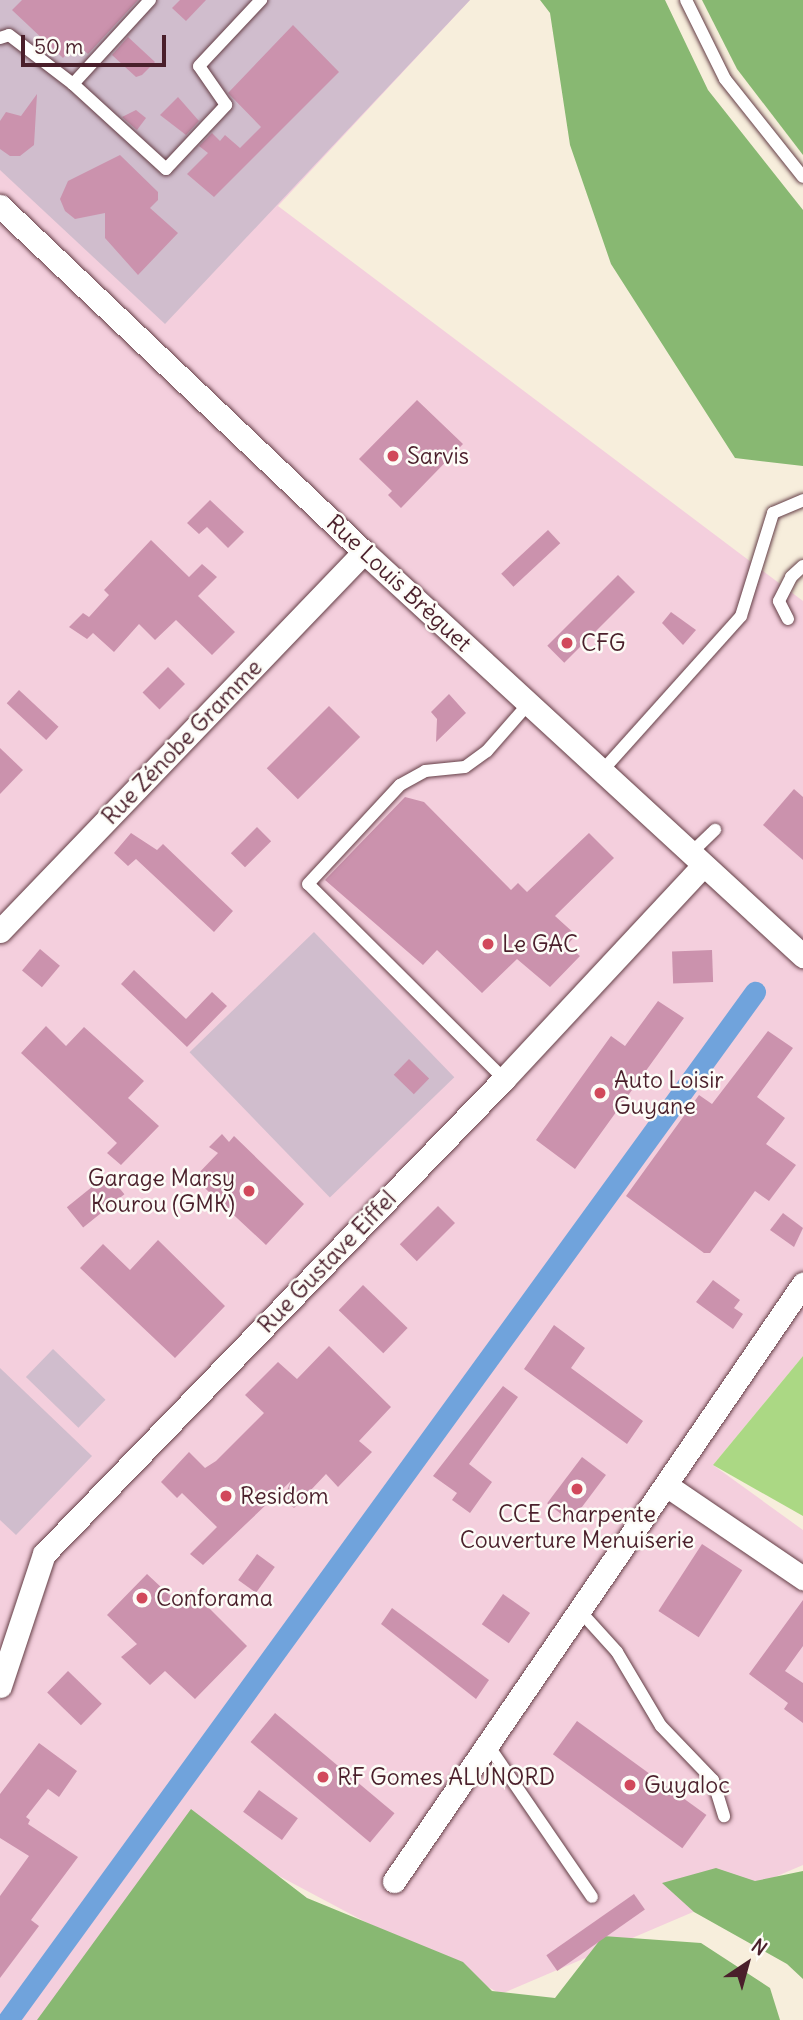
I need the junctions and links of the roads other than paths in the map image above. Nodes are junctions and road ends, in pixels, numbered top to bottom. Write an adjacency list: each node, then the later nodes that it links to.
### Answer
1 (150, 0): 5 (lane)
2 (261, 0): 5 (lane)
3 (686, 0): 6 (lane)
4 (0, 38): 5 (lane)
5 (73, 84)
6 (803, 177)
7 (0, 206): 9 (street, Rue Louis Brèguet)
8 (803, 500): 13 (lane)
9 (364, 552): 12 (street, Rue Louis Brèguet); 16 (street, Rue Zénobe Gramme)
10 (803, 566): 11 (lane)
11 (788, 619)
12 (528, 703): 13 (street, Rue Louis Brèguet); 18 (lane)
13 (602, 771): 15 (street, Rue Louis Brèguet)
14 (715, 830): 15 (lane)
15 (696, 861): 17 (street, Rue Louis Brèguet); 18 (street, Rue Gustave Eiffel)
16 (0, 931)
17 (803, 956)
18 (504, 1079): 23 (street, Rue Gustave Eiffel)
19 (803, 1284): 20 (street)
20 (666, 1485): 21 (street); 22 (street)
21 (803, 1578)
22 (580, 1611): 24 (street); 25 (lane)
23 (0, 1686)
24 (488, 1745): 26 (street); 27 (lane)
25 (724, 1815)
26 (394, 1881)
27 (592, 1897)

